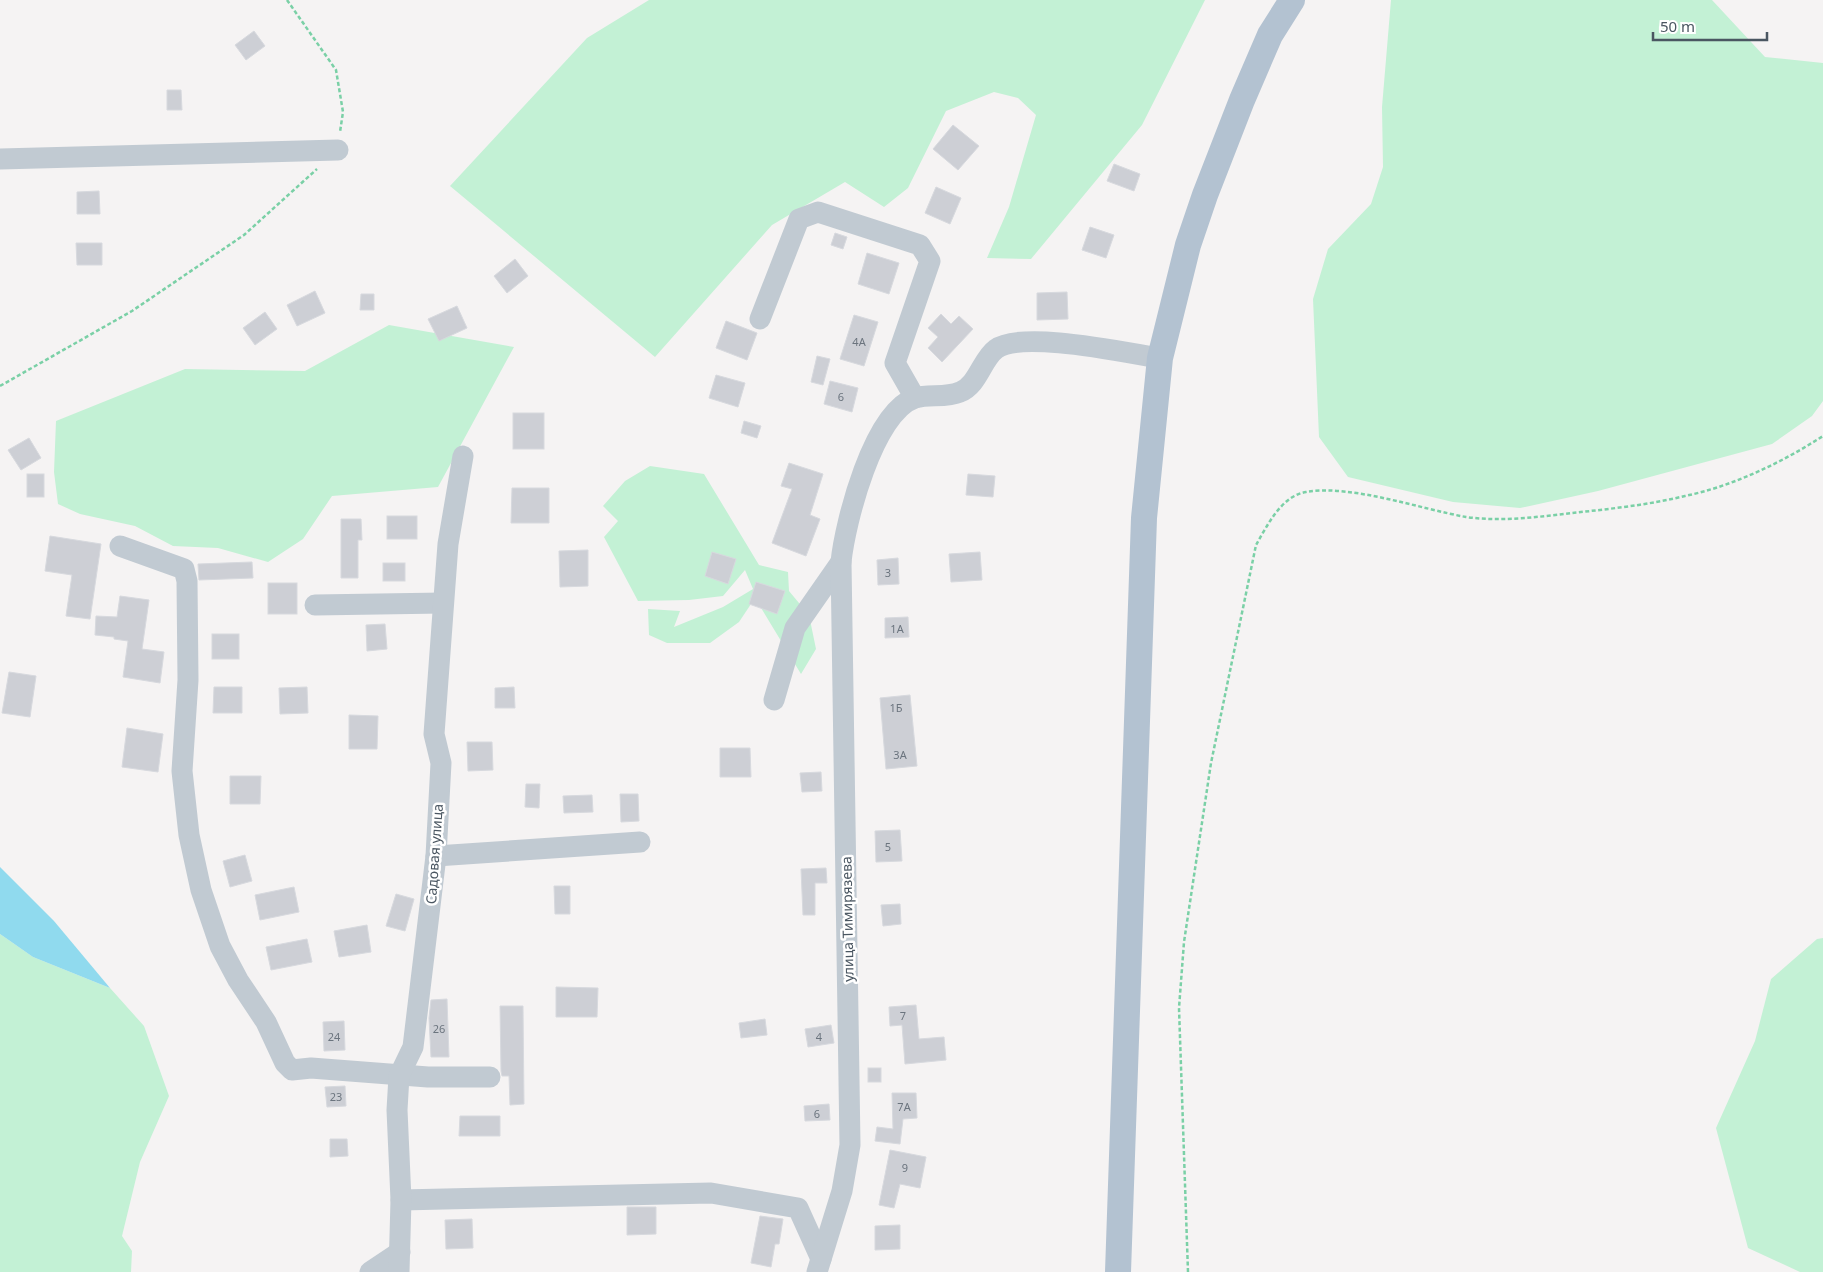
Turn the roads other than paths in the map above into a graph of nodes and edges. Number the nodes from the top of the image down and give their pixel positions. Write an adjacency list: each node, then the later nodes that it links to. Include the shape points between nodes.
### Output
1 (1292, 0): 5 (main road, via 1270,35 1205,195 1188,245)
2 (338, 150): 3 (street)
3 (0, 159)
4 (760, 318): 6 (street, via 799,219 818,212 920,245 930,261 895,363)
5 (1160, 358): 6 (street, via 1050,342 1009,343 996,349 962,392); 21 (main road, via 1144,518)
6 (915, 398): 9 (street, улица Тимирязева, via 896,414 871,453 857,490)
7 (463, 456): 10 (street, Садовая улица, via 448,544)
8 (120, 546): 15 (street, via 184,570 187,581 188,680 182,771 188,835 201,890 220,946 266,1022 285,1063 292,1070 311,1068)
9 (841, 562): 12 (street, via 795,628); 19 (street, улица Тимирязева, via 850,1144 842,1191)
10 (443, 603): 11 (street); 14 (street, Садовая улица, via 434,734 442,763)
11 (315, 605)
12 (774, 700)
13 (640, 842): 14 (street)
14 (436, 856): 15 (street, Садовая улица, via 413,1047)
15 (399, 1076): 16 (street); 17 (street, Садовая улица, via 397,1110)
16 (490, 1078)
17 (401, 1200): 18 (street, Садовая улица); 19 (street, via 711,1193 798,1208)
18 (399, 1262): 20 (street, Садовая улица)
19 (819, 1266)
20 (370, 1272)
21 (1118, 1272)

